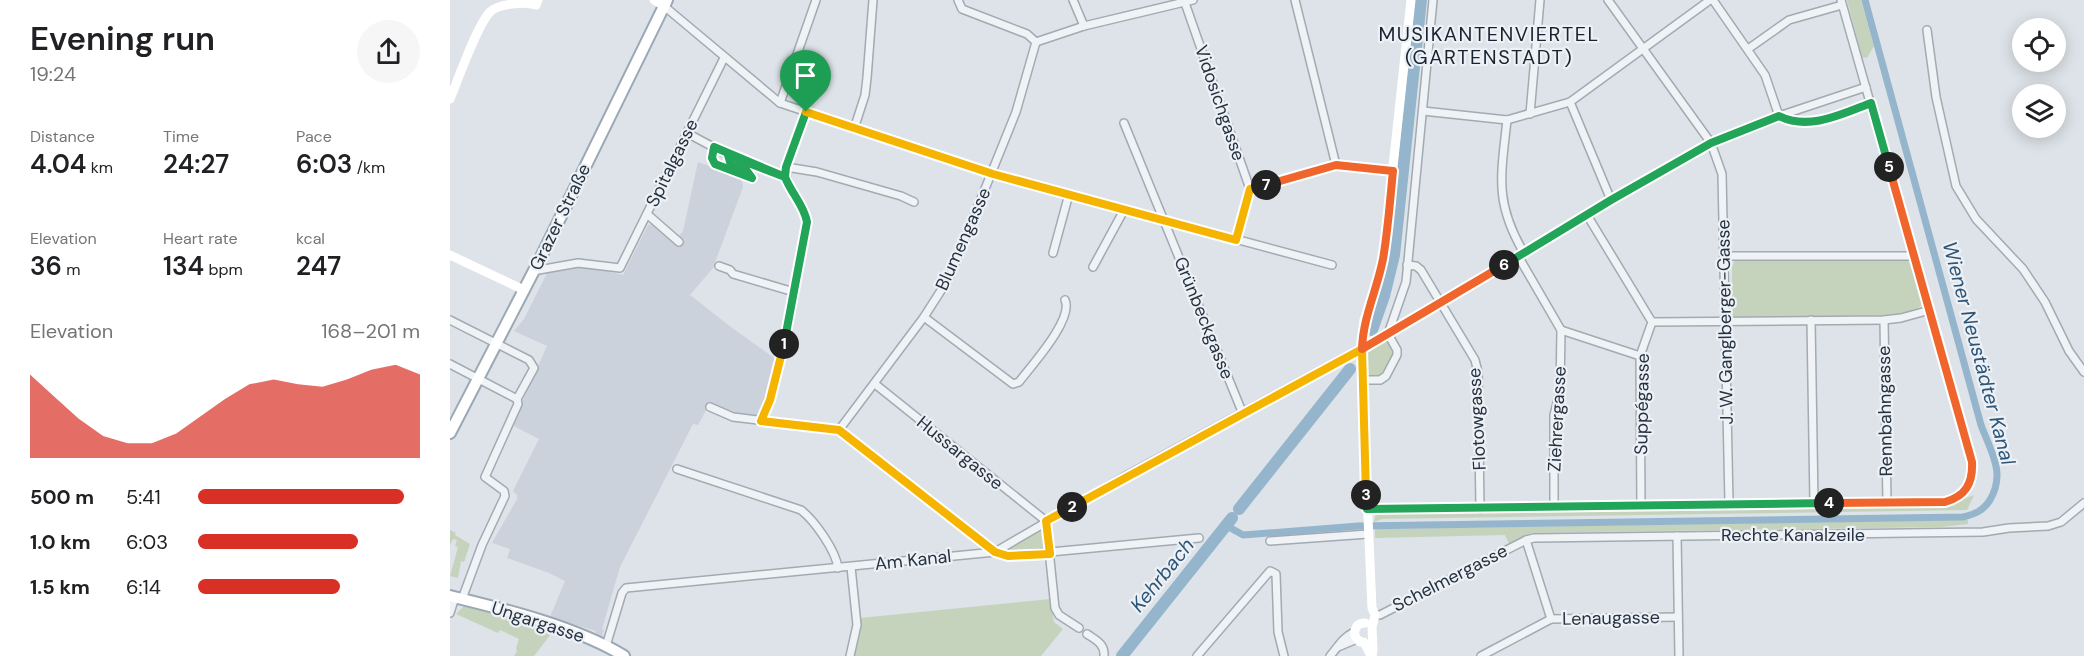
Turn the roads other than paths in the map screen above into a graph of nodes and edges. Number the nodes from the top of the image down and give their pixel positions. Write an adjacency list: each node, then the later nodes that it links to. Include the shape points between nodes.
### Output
1 (654, 0): 15 (street)
2 (816, 0): 26 (street)
3 (873, 0): 34 (street, via 864,94)
4 (958, 0): 19 (street, via 962,9 1027,34)
5 (1073, 0): 17 (street)
6 (1192, 0): 13 (street)
7 (1295, 0): 39 (street)
8 (1411, 0): 41 (street)
9 (1433, 0): 28 (street)
10 (1540, 0): 30 (street)
11 (1608, 0): 21 (street, J. W. Ganglberger-Gasse)
12 (1712, 0): 20 (street); 21 (street)
13 (1184, 1): 17 (street); 44 (street, Vidosichgasse)
14 (537, 2): 24 (street, via 522,2 490,12)
15 (665, 3): 22 (street); 63 (main road, Grazer Straße)
16 (1842, 3): 20 (street, via 1789,20); 23 (street)
17 (1084, 26): 19 (street)
18 (1927, 30): 81 (street, via 1936,97 1956,186 1976,219 2023,269)
19 (1036, 42): 42 (street, Blumengasse, via 1017,112)
20 (1748, 49): 31 (street, via 1765,75)
21 (1643, 50): 25 (street); 36 (street, J. W. Ganglberger-Gasse)
22 (724, 57): 26 (street); 35 (street, Spitalgasse)
23 (1866, 87): 27 (street); 31 (street)
24 (450, 99)
25 (1570, 102): 30 (street); 46 (street)
26 (780, 103): 29 (street)
27 (1871, 103): 31 (street, via 1806,124); 58 (street)
28 (1423, 111): 32 (street); 60 (street)
29 (806, 112): 34 (street); 40 (street)
30 (1530, 114): 32 (street)
31 (1779, 116): 36 (street)
32 (1507, 120): 55 (street, via 1501,180 1503,206)
33 (1124, 123): 51 (street, Grünbeckgasse)
34 (854, 129): 42 (street)
35 (687, 133): 37 (street); 49 (street, Spitalgasse)
36 (1711, 143): 46 (street); 57 (street, J. W. Ganglberger-Gasse, via 1722,174)
37 (714, 147): 38 (street); 38 (street, via 715,164 752,178 746,170 731,165)
38 (728, 155): 43 (street)
39 (1336, 165): 41 (street); 44 (street)
40 (786, 167): 43 (street); 47 (street, via 817,172)
41 (1393, 171): 78 (street, via 1383,259 1364,320)
42 (993, 174): 45 (street); 69 (street, Blumengasse, via 950,278)
43 (785, 177): 65 (street, via 807,222)
44 (1250, 189): 52 (street)
45 (1069, 194): 48 (street); 54 (street)
46 (1611, 200): 50 (street)
47 (914, 202)
48 (1124, 210): 51 (street); 62 (street)
49 (647, 214): 53 (street); 63 (street, Spitalgasse, via 620,268 578,263)
50 (1587, 215): 55 (street); 74 (street)
51 (1164, 221): 52 (street); 87 (street, Grünbeckgasse)
52 (1236, 240): 59 (street)
53 (679, 242)
54 (1053, 253)
55 (1521, 254): 67 (street); 75 (street)
56 (450, 255): 64 (street)
57 (1725, 256): 58 (street); 73 (street, J. W. Ganglberger-Gasse)
58 (1915, 256): 68 (street)
59 (1332, 265)
60 (1407, 265): 67 (street, Flotowgasse, via 1421,270); 76 (street)
61 (719, 266): 65 (street)
62 (1093, 267)
63 (533, 271): 64 (main road, Grazer Straße)
64 (524, 291): 77 (main road, Grazer Straße)
65 (794, 292): 88 (street, via 782,355)
66 (1065, 300): 69 (street, via 1065,318 1019,382 1013,384)
67 (1441, 303): 76 (street); 98 (street, Flotowgasse, via 1475,360 1478,372)
68 (1930, 310): 72 (street); 94 (street, via 1973,475 1965,493 1956,499)
69 (924, 317): 84 (street, Blumengasse)
70 (450, 320): 77 (street)
71 (1810, 320): 72 (street); 73 (street); 93 (street)
72 (1884, 320): 94 (street, Rennbahngasse)
73 (1725, 321): 74 (street); 92 (street, J. W. Ganglberger-Gasse)
74 (1652, 322): 79 (street, Suppégasse)
75 (1561, 330): 79 (street); 97 (street, Ziehrergasse, via 1560,391 1554,416)
76 (1388, 334): 78 (street); 83 (street, via 1397,355 1386,376)
77 (497, 342): 82 (main road, Grazer Straße); 85 (street, via 530,360 534,368)
78 (1362, 349): 83 (street); 87 (street)
79 (1640, 356): 96 (street, Suppégasse)
80 (450, 364): 82 (street)
81 (2084, 372)
82 (477, 378): 85 (street); 90 (main road, Grazer Straße)
83 (1362, 380): 99 (street)
84 (875, 384): 89 (street, Blumengasse); 100 (street, Hussargasse)
85 (517, 399): 110 (street, via 485,477 505,496)
86 (710, 407): 88 (street, via 733,417)
87 (1243, 414): 100 (street)
88 (761, 421): 89 (street)
89 (839, 430): 106 (street)
90 (450, 433)
91 (677, 469): 109 (street, via 801,510 837,558)
92 (1729, 503): 93 (street); 96 (street)
93 (1814, 503): 94 (street)
94 (1887, 503)
95 (2084, 503): 102 (street, Rechte Kanalzeile, via 2061,522 2048,526 1983,532)
96 (1641, 506): 97 (street)
97 (1554, 507): 98 (street)
98 (1480, 508): 99 (street)
99 (1367, 512): 101 (street)
100 (1046, 521): 106 (street); 107 (street)
101 (1368, 533): 105 (street); 111 (street)
102 (1677, 536): 104 (street, Rechte Kanalzeile); 113 (street)
103 (1199, 538): 107 (street, Am Kanal)
104 (1526, 540): 111 (street, Schelmergasse, via 1387,609); 114 (street)
105 (1270, 542)
106 (995, 552): 107 (street, Am Kanal, via 1008,556); 108 (street, Am Kanal)
107 (1050, 554): 116 (street, via 1055,608)
108 (851, 567): 109 (street, Am Kanal); 121 (street, via 857,625)
109 (838, 568): 119 (street, Am Kanal, via 626,588)
110 (456, 597): 112 (street); 119 (main road, Ungargasse)
111 (1373, 612): 115 (street)
112 (450, 613)
113 (1678, 617): 114 (street, Lenaugasse); 128 (street)
114 (1551, 620): 127 (street, Lenaugasse)
115 (1369, 625): 118 (street, via 1373,635); 118 (street, via 1358,625)
116 (1076, 626)
117 (1087, 634): 122 (street, via 1102,645)
118 (1362, 638): 125 (street, via 1341,640); 126 (street, via 1373,650)
119 (606, 646): 120 (main road, Ungargasse)
120 (624, 656)
121 (850, 656)
122 (1104, 656)
123 (1197, 656): 124 (street, via 1270,571 1276,574 1278,632)
124 (1284, 656)
125 (1330, 656)
126 (1371, 656)
127 (1481, 656)
128 (1679, 656)

